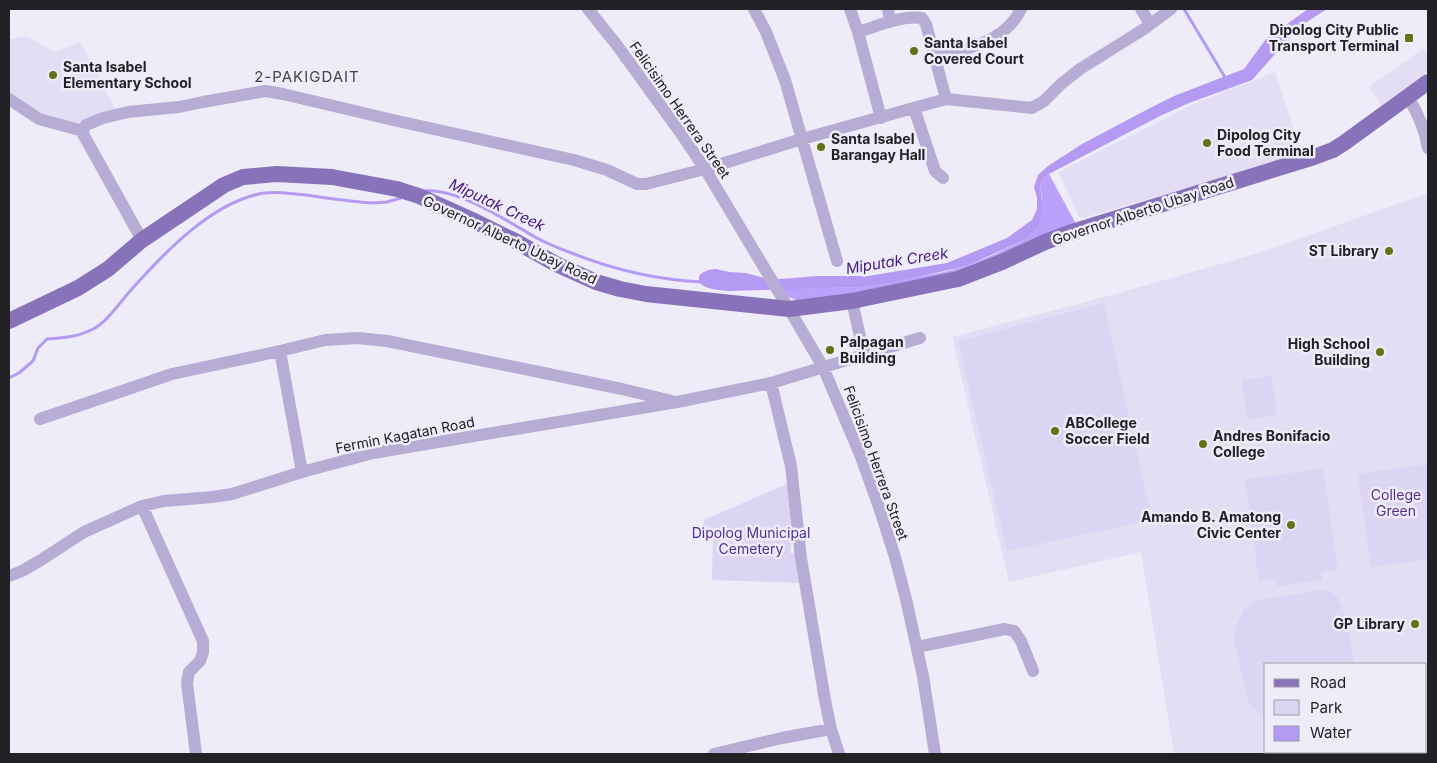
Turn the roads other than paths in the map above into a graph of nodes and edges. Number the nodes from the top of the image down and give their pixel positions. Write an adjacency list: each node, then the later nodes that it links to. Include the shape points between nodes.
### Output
1 (588, 9): 22 (street, Felicisimo Herrera Street)
2 (754, 9): 20 (street, via 785,80)
3 (850, 9): 11 (street)
4 (888, 9): 9 (street)
5 (1022, 9): 12 (street, via 1012,25 998,36)
6 (1141, 9): 10 (street)
7 (1171, 9): 10 (street)
8 (925, 13): 9 (street); 12 (street)
9 (890, 22): 11 (street)
10 (1150, 24): 16 (street, via 1080,69 1032,108)
11 (858, 32): 18 (street)
12 (934, 59): 16 (street)
13 (1428, 82): 14 (main road, Governor Alberto Ubay Road)
14 (1408, 97): 21 (street, via 1422,124); 26 (main road, Governor Alberto Ubay Road, via 1344,144 1314,157 1069,233 965,276)
15 (9, 99): 19 (street, via 39,119)
16 (946, 99): 17 (street)
17 (914, 108): 18 (street); 23 (street, via 936,171)
18 (881, 118): 20 (street)
19 (83, 131): 22 (street, via 86,125 116,114 265,92 574,160 637,184 657,183); 24 (street)
20 (802, 140): 22 (street); 25 (street)
21 (1428, 148)
22 (705, 169): 27 (street, Felicisimo Herrera Street)
23 (942, 178)
24 (142, 240): 27 (main road, Governor Alberto Ubay Road, via 208,194 243,178 277,174 332,177 419,196 556,264 620,289); 28 (main road, Governor Alberto Ubay Road, via 108,269 78,288)
25 (837, 261)
26 (852, 301): 27 (main road, Governor Alberto Ubay Road); 31 (street)
27 (789, 308): 32 (street, Felicisimo Herrera Street)
28 (9, 321)
29 (920, 338): 31 (street, Fermin Kagatan Road)
30 (280, 351): 34 (street, via 325,340 358,338 387,341); 35 (street, via 172,374); 36 (street)
31 (864, 354): 32 (street, Fermin Kagatan Road)
32 (823, 367): 33 (street, Fermin Kagatan Road); 39 (street, Felicisimo Herrera Street, via 879,506)
33 (771, 383): 34 (street, Fermin Kagatan Road); 41 (street, via 791,466 801,558)
34 (677, 402): 36 (street, Fermin Kagatan Road, via 373,454)
35 (40, 419)
36 (302, 472): 37 (street, Fermin Kagatan Road, via 222,496)
37 (142, 506): 38 (street, Fermin Kagatan Road, via 84,532 42,560); 42 (street, via 203,641 200,661 189,672 187,684)
38 (9, 576)
39 (917, 647): 40 (street, via 1005,629 1014,631 1021,641); 45 (street, Felicisimo Herrera Street)
40 (1033, 671)
41 (831, 729): 43 (street); 44 (street)
42 (196, 754)
43 (714, 754)
44 (839, 754)
45 (935, 754)

